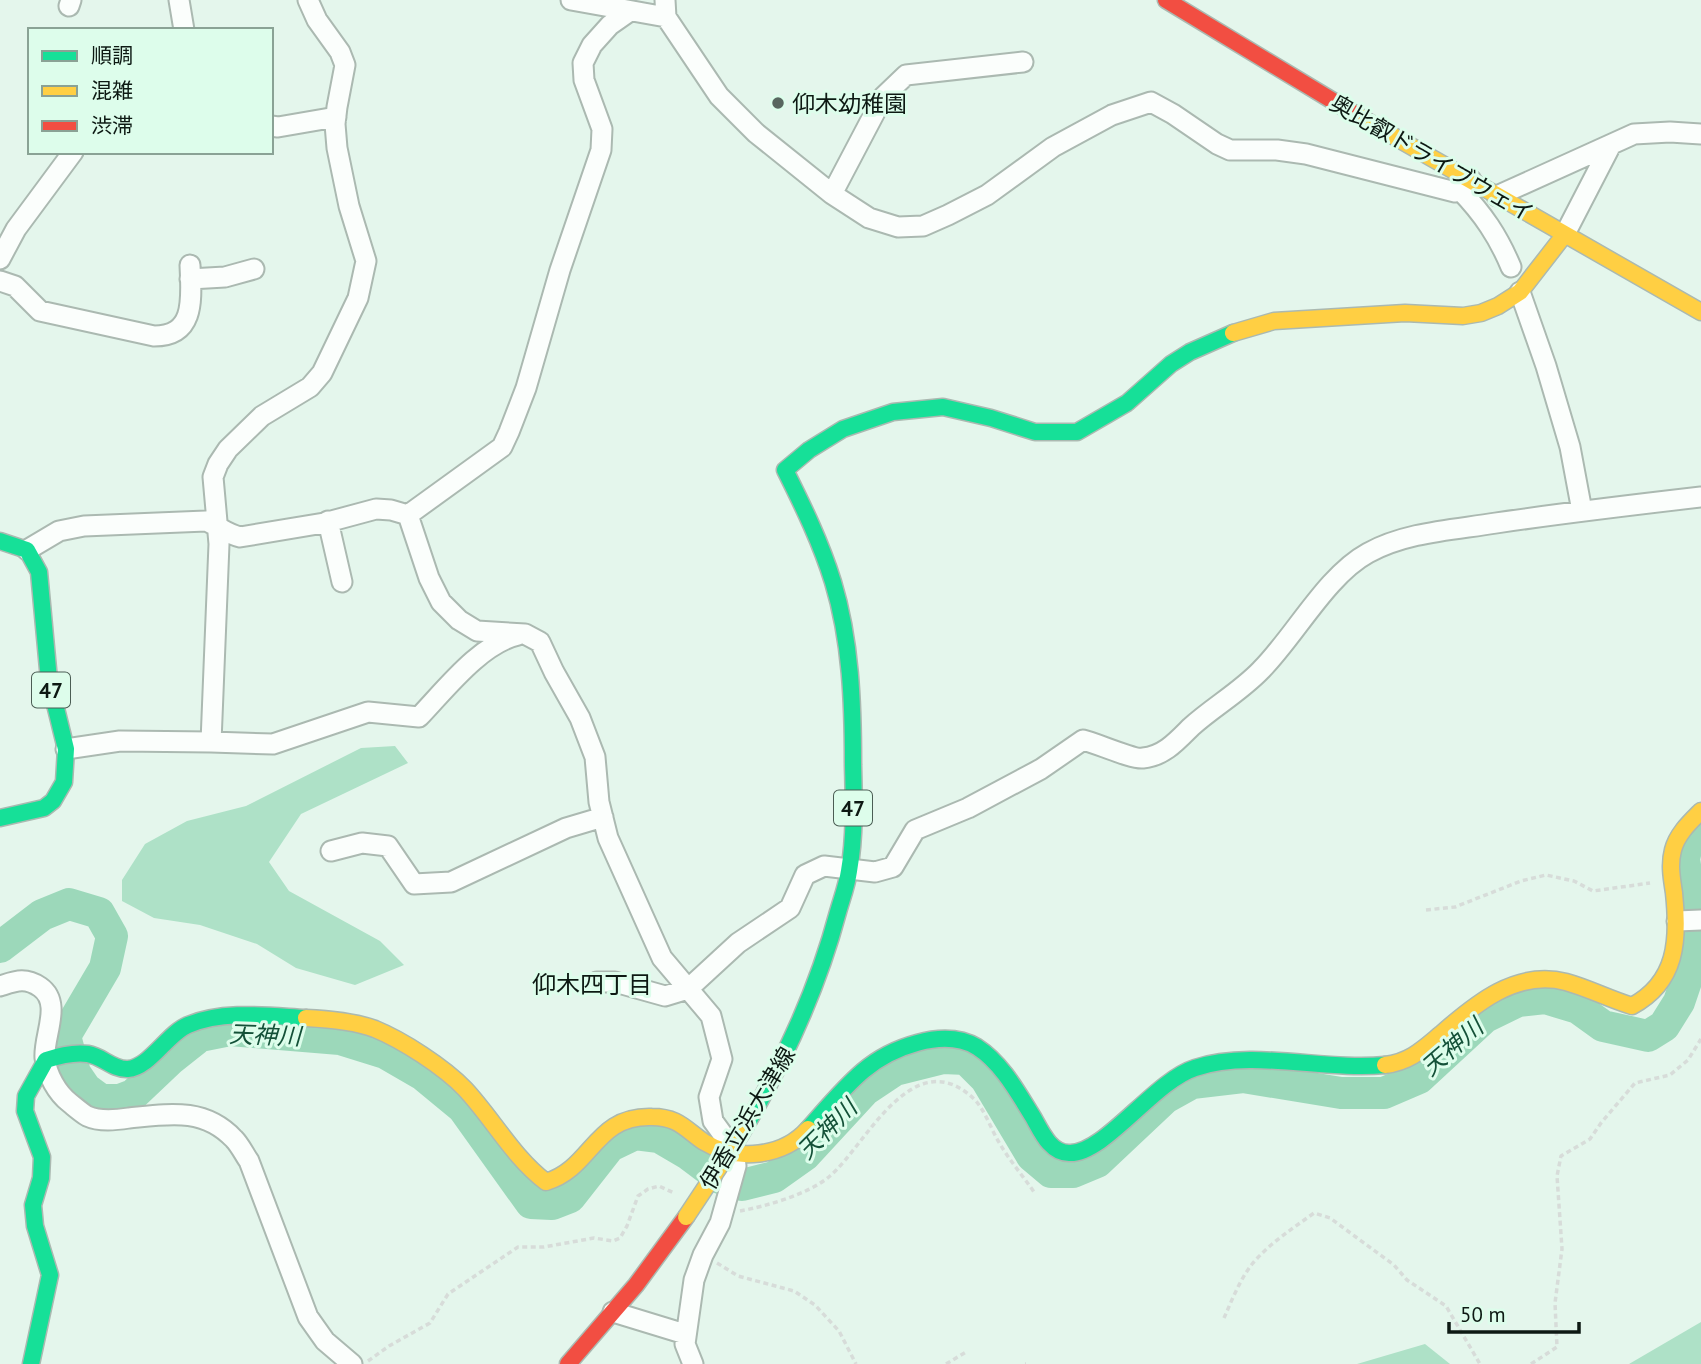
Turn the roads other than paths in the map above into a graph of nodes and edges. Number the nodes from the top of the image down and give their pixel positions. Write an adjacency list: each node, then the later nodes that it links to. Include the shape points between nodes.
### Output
1 (179, 0): 7 (street)
2 (308, 0): 9 (street, via 345,65)
3 (572, 0): 6 (street)
4 (1166, 0): 14 (street, 奥比叡ドライブウェイ)
5 (665, 9): 6 (street); 15 (street, via 719,96 756,133)
6 (630, 11): 26 (street, via 610,25 583,63 584,80 601,129 601,150 509,432 502,447)
7 (184, 28)
8 (1023, 62): 15 (street, via 906,75 883,97)
9 (336, 117): 10 (street); 28 (street, via 348,206 366,261 358,298 322,373 310,387 262,416 218,464 213,477)
10 (273, 126)
11 (1701, 134): 12 (street, via 1634,134)
12 (1611, 145): 16 (street); 17 (street)
13 (72, 154): 18 (street, via 16,229)
14 (1466, 185): 15 (street, via 1443,189 1306,154 1230,150 1151,102 1112,115 1053,147 987,195 923,226 898,227 869,218); 16 (street, 奥比叡ドライブウェイ); 19 (street, via 1499,237)
15 (832, 194)
16 (1497, 195): 17 (street, 奥比叡ドライブウェイ)
17 (1565, 234): 22 (street); 23 (street, 奥比叡ドライブウェイ)
18 (0, 259)
19 (1511, 267)
20 (254, 269): 21 (street, via 225,278 190,272 190,314 168,336 40,311 15,286)
21 (0, 281)
22 (1520, 292): 25 (street, via 1570,447); 39 (street, 伊香立浜大津線 / 47, via 1498,306 1463,316 1405,313 1274,321 1226,335 1171,364 1127,403 1077,432 1035,432 943,407 893,412 843,429 785,470 833,582 847,649 854,783)
23 (1701, 312)
24 (1701, 497): 25 (street)
25 (1583, 511): 39 (street, via 1428,533 1368,553 1329,587 1260,671 1175,744 1141,759 1083,740 1041,769 915,831 893,867 875,872)
26 (408, 515): 27 (street, via 376,509); 32 (street, via 429,578 441,602 458,620 477,631)
27 (328, 521): 28 (street, via 240,537); 31 (street)
28 (218, 526): 30 (street, via 206,521 84,526 59,531); 33 (street)
29 (0, 541): 30 (street)
30 (27, 550): 34 (street, 47, via 39,572 49,680)
31 (342, 582)
32 (526, 634): 33 (street, via 505,638 484,651 419,717 368,712 273,744); 36 (street, via 540,642 580,718 595,757)
33 (211, 742): 34 (street, via 120,741)
34 (66, 748): 37 (street, 47, via 64,782 53,801 44,808)
35 (1701, 811): 40 (street, via 1683,829 1672,850 1671,869)
36 (603, 817): 38 (street, via 566,828 451,882 414,884 388,846 362,843); 43 (street, via 662,958)
37 (0, 818)
38 (331, 851)
39 (849, 868): 43 (street, via 824,866 805,876 790,908 738,943); 45 (street, 伊香立浜大津線 / 47, via 825,961 796,1036)
40 (1688, 921): 45 (street, via 1664,977 1650,996 1632,1006 1545,978 1497,992 1466,1011 1407,1061 1343,1068 1256,1062 1195,1068 1175,1076 1111,1130 1073,1153 1061,1152 1049,1143 998,1068 975,1046 954,1040 904,1048 872,1064 784,1149 758,1155)
41 (597, 982): 43 (street, via 615,982 665,996)
42 (0, 986): 44 (street, via 20,979 44,990 51,1012)
43 (688, 989): 45 (street, via 711,1016 722,1059 709,1097 713,1121)
44 (52, 1058): 45 (street, via 89,1054 130,1069 187,1025 250,1015 326,1018 374,1029 433,1062 479,1103 531,1171 546,1182 563,1179 606,1129 634,1117 660,1116 709,1144); 48 (street, via 26,1096 25,1111 42,1157 33,1205 35,1226 50,1275); 49 (street, via 54,1084 87,1116 110,1121 179,1113 218,1126 234,1139 249,1161 309,1317 325,1341)
45 (737, 1150): 46 (street, 伊香立浜大津線 / 47, bridge); 47 (street, via 723,1213 694,1280)
46 (613, 1312): 47 (street); 50 (street, 伊香立浜大津線 / 47)
47 (685, 1334): 51 (street)
48 (30, 1364)
49 (352, 1364)
50 (568, 1364)
51 (693, 1364)

